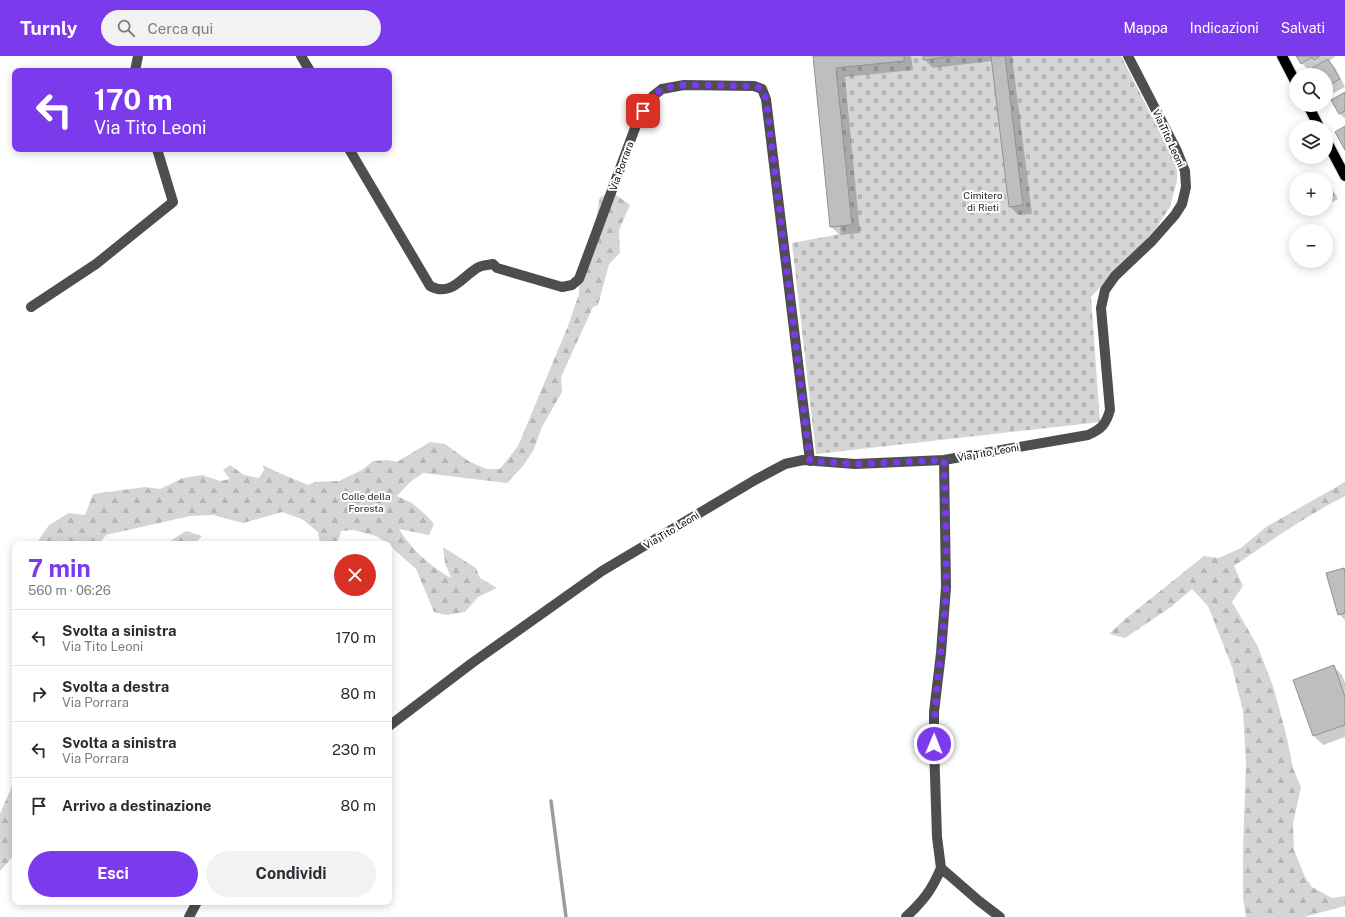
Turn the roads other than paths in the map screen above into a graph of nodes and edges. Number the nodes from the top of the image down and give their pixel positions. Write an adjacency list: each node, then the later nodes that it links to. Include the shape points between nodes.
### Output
1 (138, 56): 5 (street)
2 (301, 56): 6 (street)
3 (1128, 56): 13 (street, Via Tito Leoni, via 1178,151 1185,171 1186,187 1182,204 1175,215 1115,276 1105,290 1101,308 1110,410 1107,420 1099,430 1088,435)
4 (1282, 56): 7 (main road)
5 (136, 68)
6 (308, 68)
7 (1289, 70)
8 (158, 152): 12 (street, via 173,202 96,264)
9 (351, 152): 14 (street, Via Porrara, via 430,286 445,290 479,266 493,264 497,268 562,287 572,285 579,279 638,120 653,96 662,89 684,85 754,86 762,89 766,99)
10 (1333, 153): 11 (main road)
11 (1345, 176)
12 (31, 307)
13 (944, 460): 14 (street, Via Tito Leoni, via 855,464); 16 (street, via 946,586 942,653 934,712 937,837)
14 (810, 461): 15 (street, Via Tito Leoni, via 791,462 773,470 602,571 472,663)
15 (392, 724)
16 (941, 868): 19 (street, via 928,894); 20 (street)
17 (195, 905): 18 (street)
18 (189, 917)
19 (906, 917)
20 (1000, 917)

